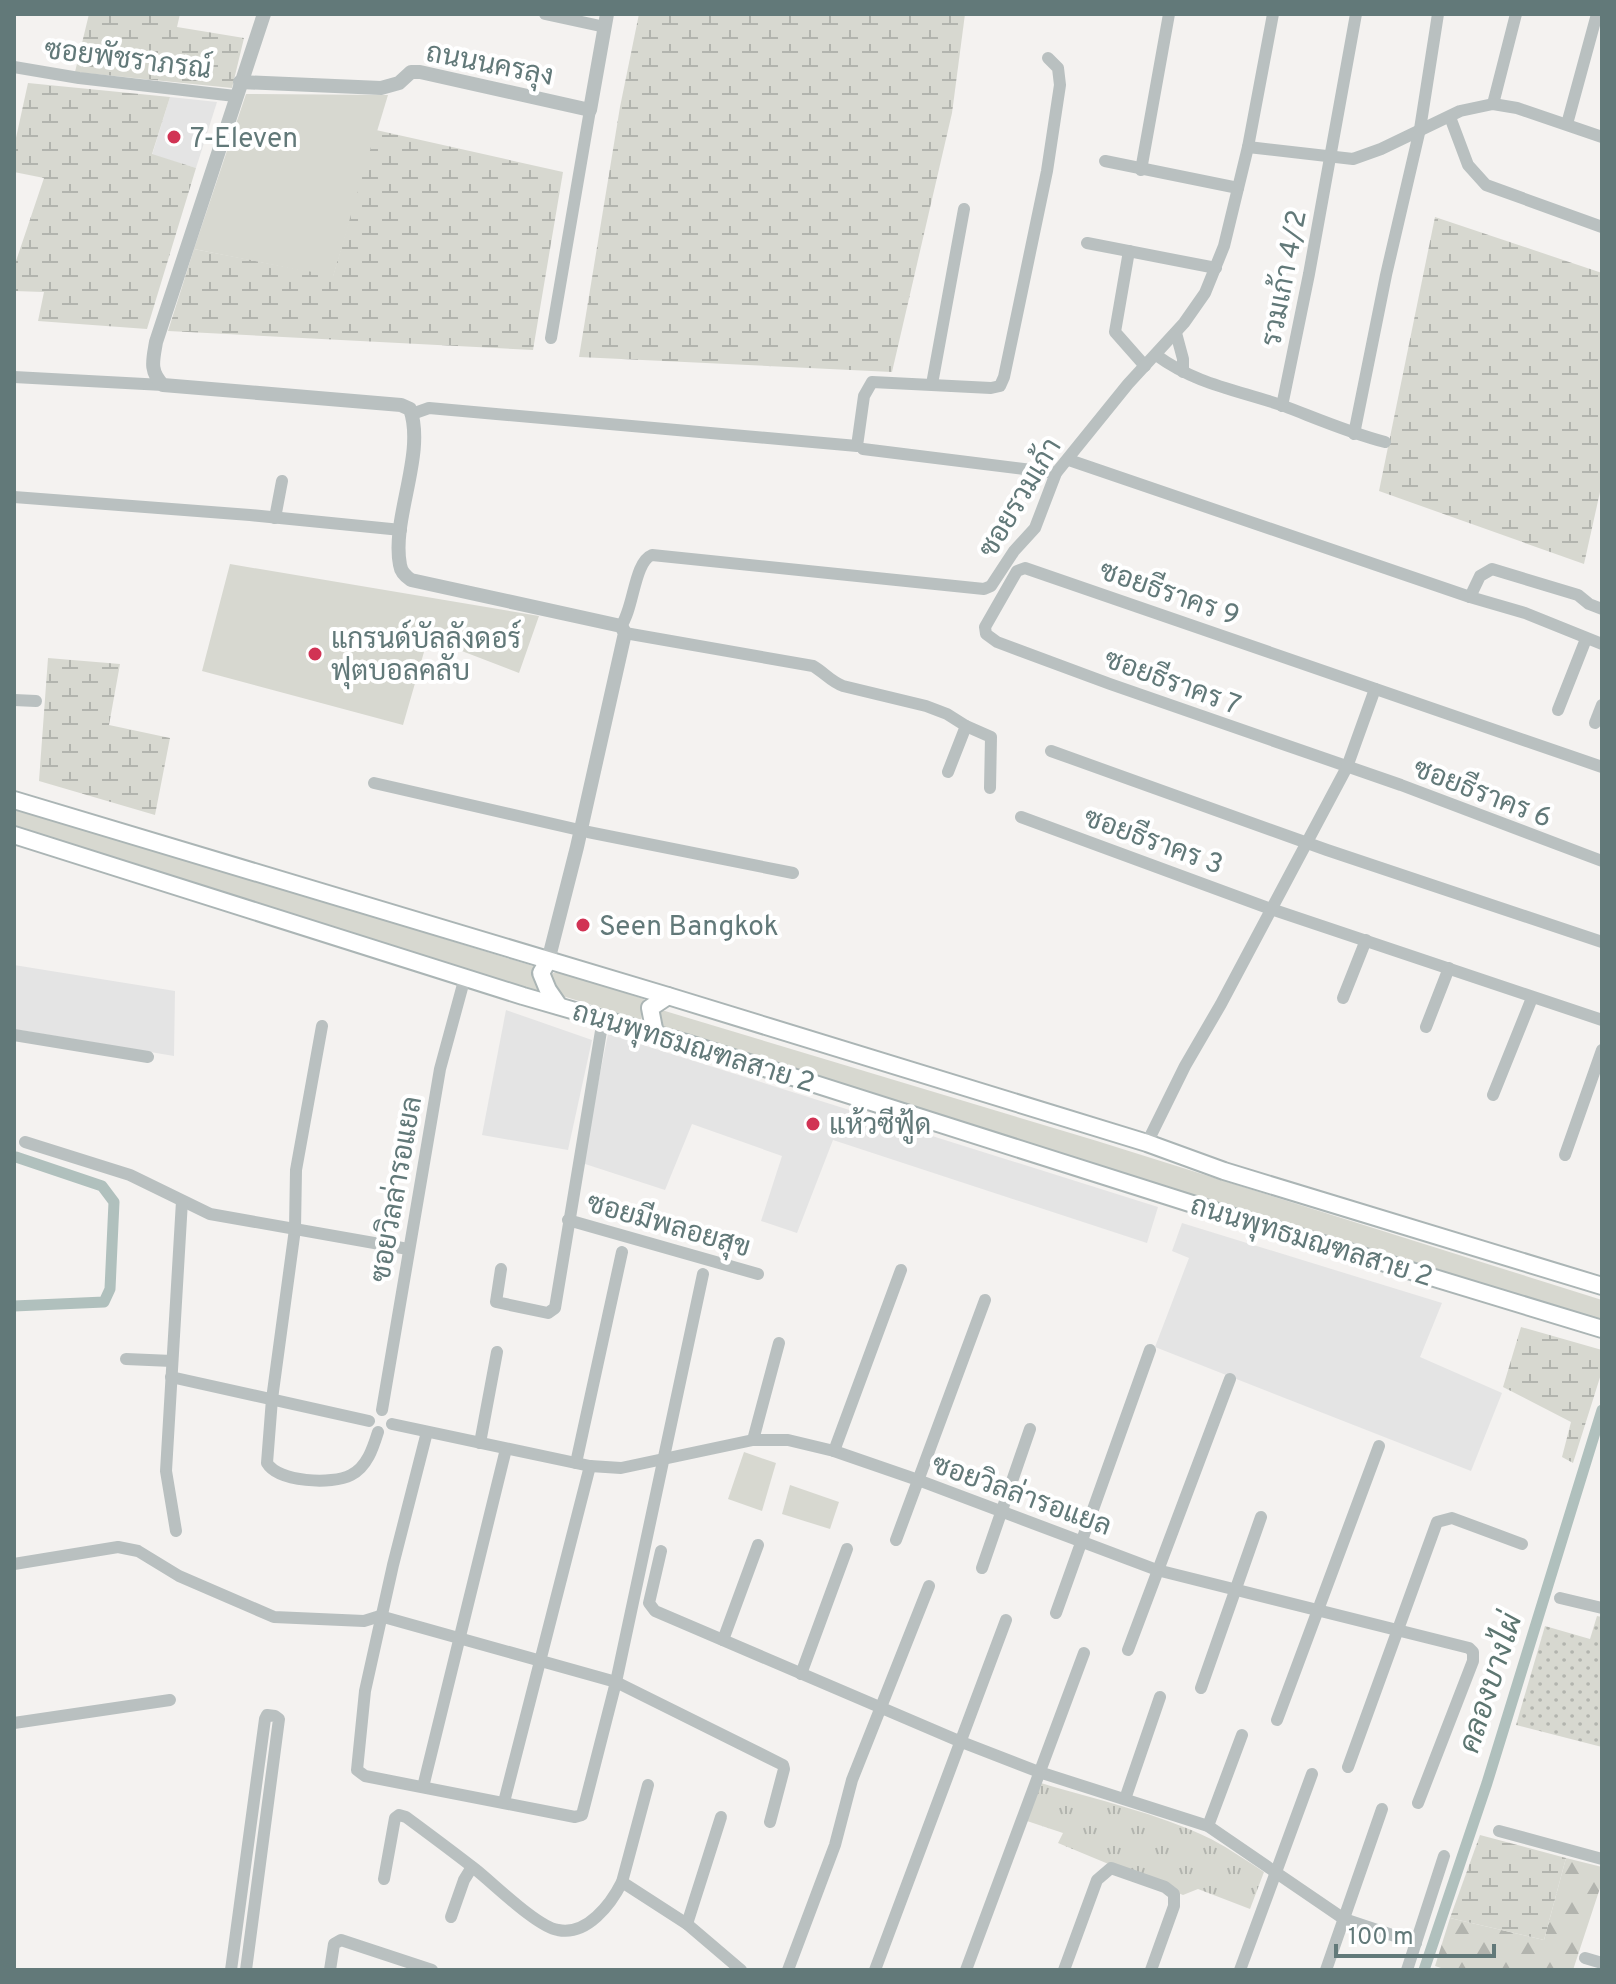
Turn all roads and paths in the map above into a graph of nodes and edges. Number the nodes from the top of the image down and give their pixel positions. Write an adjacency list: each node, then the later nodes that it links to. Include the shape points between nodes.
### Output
1 (264, 14): 12 (street)
2 (545, 14): 9 (street)
3 (1169, 14): 22 (street)
4 (1273, 14): 19 (street, ซอยรวมเก้า)
5 (1356, 14): 20 (street, รวมเก้า 4/2)
6 (1438, 14): 17 (street)
7 (1516, 14): 13 (street)
8 (1597, 14): 16 (street)
9 (606, 21): 14 (street, ถนนนครลุง)
10 (1048, 58): 35 (street, via 1058,68 1060,85 1004,377 1000,386 991,388)
11 (14, 67): 12 (street, ซอยพัชราภรณ์, via 79,78)
12 (238, 89): 14 (street, ถนนนครลุง, via 381,88 420,72); 36 (street, via 156,342 151,366)
13 (1493, 104): 15 (street); 16 (street)
14 (590, 110): 30 (street)
15 (1450, 117): 17 (street); 25 (street, via 1468,165 1486,185)
16 (1567, 124): 18 (street)
17 (1420, 129): 20 (street, via 1360,158); 39 (street)
18 (1602, 137)
19 (1248, 147): 20 (street); 23 (street, ซอยรวมเก้า)
20 (1330, 158): 37 (street, รวมเก้า 4/2)
21 (1105, 161): 22 (street)
22 (1141, 170): 23 (street)
23 (1238, 188): 28 (street, ซอยรวมเก้า)
24 (964, 209): 35 (street)
25 (1602, 227)
26 (1087, 243): 27 (street)
27 (1129, 251): 28 (street); 32 (street, via 1115,332)
28 (1216, 268): 29 (street, ซอยรวมเก้า)
29 (1176, 333): 31 (street, ซอยรวมเก้า); 33 (street)
30 (551, 338)
31 (1156, 355): 32 (street, ซอยรวมเก้า); 33 (street)
32 (1145, 366): 42 (street, ซอยรวมเก้า)
33 (1183, 372): 37 (street)
34 (14, 377): 36 (street)
35 (932, 384): 38 (street, via 872,382 864,396 857,446 429,408)
36 (163, 385): 38 (street, via 401,405)
37 (1282, 406): 39 (street)
38 (412, 414): 47 (street, via 414,444)
39 (1354, 434): 40 (street)
40 (1385, 442)
41 (863, 449): 43 (street)
42 (1069, 460): 43 (street, ซอยรวมเก้า); 48 (street)
43 (1056, 473): 50 (street, ซอยรวมเก้า, via 1035,528 984,589 652,555 642,563)
44 (282, 481): 46 (street)
45 (14, 497): 46 (street)
46 (275, 518): 47 (street)
47 (401, 530): 50 (street, via 400,567 411,580)
48 (1470, 597): 49 (street, via 1483,573 1495,569 1578,595); 52 (street)
49 (1602, 609)
50 (623, 630): 60 (street, via 813,666 843,686 926,706); 69 (street)
51 (986, 634): 54 (street, ซอยธีราคร 9, via 1011,581 1025,568); 62 (street, ซอยธีราคร 7, via 1110,684)
52 (1586, 639): 53 (street); 58 (street)
53 (1602, 644)
54 (1375, 689): 62 (street); 63 (street)
55 (14, 700): 56 (street)
56 (36, 701)
57 (1602, 705): 59 (street)
58 (1558, 710)
59 (1595, 723)
60 (966, 726): 64 (street); 66 (street, via 991,737)
61 (1051, 751): 71 (street)
62 (1347, 767): 71 (street); 72 (street, ซอยธีราคร 6)
63 (1602, 767)
64 (948, 772)
65 (374, 783): 69 (street)
66 (990, 788)
67 (14, 800): 77 (main road, ถนนพุทธมณฑลสาย 2)
68 (1021, 817): 74 (street, ซอยธีราคร 3)
69 (581, 831): 73 (street); 77 (street)
70 (14, 835): 79 (main road, ถนนพุทธมณฑลสาย 2)
71 (1307, 841): 74 (street); 76 (street)
72 (1602, 861)
73 (793, 873)
74 (1271, 909): 75 (street, ซอยธีราคร 3); 94 (street)
75 (1366, 940): 78 (street, ซอยธีราคร 3); 81 (street)
76 (1602, 942)
77 (548, 961): 80 (main road, ถนนพุทธมณฑลสาย 2); 83 (main road, via 541,973)
78 (1449, 968): 82 (street, ซอยธีราคร 3); 87 (street)
79 (465, 977): 83 (main road, ถนนพุทธมณฑลสาย 2); 99 (street, ซอยวิลล่ารอแยล, via 440,1069)
80 (668, 996): 88 (main road, via 650,1008); 94 (main road, ถนนพุทธมณฑลสาย 2)
81 (1343, 998)
82 (1532, 998): 85 (street, ซอยธีราคร 3); 92 (street)
83 (559, 1006): 84 (main road, ถนนพุทธมณฑลสาย 2)
84 (603, 1019): 88 (main road, ถนนพุทธมณฑลสาย 2); 97 (street, ซอยมีพลอยสุข)
85 (1602, 1020)
86 (322, 1026): 98 (street, via 296,1170)
87 (1426, 1027)
88 (655, 1034): 107 (main road, ถนนพุทธมณฑลสาย 2)
89 (14, 1035): 91 (street)
90 (1602, 1050): 95 (street)
91 (148, 1057)
92 (1493, 1095)
93 (25, 1142): 96 (street, via 130,1175)
94 (1147, 1143): 105 (main road, ถนนพุทธมณฑลสาย 2)
95 (1565, 1155)
96 (182, 1201): 98 (street, via 210,1214); 112 (street)
97 (568, 1220): 101 (street, ซอยมีพลอยสุข, via 552,1312 496,1302); 104 (street, ซอยมีพลอยสุข)
98 (295, 1229): 99 (street); 115 (street)
99 (408, 1249): 116 (street, ซอยวิลล่ารอแยล)
100 (622, 1252): 128 (street)
101 (501, 1269)
102 (901, 1270): 126 (street)
103 (703, 1274): 127 (street)
104 (758, 1274)
105 (1600, 1285)
106 (985, 1300): 130 (street)
107 (1602, 1329)
108 (779, 1343): 122 (street)
109 (1150, 1350): 135 (street)
110 (497, 1352): 123 (street)
111 (126, 1359): 112 (street)
112 (172, 1361): 113 (street)
113 (171, 1377): 115 (street); 133 (street, via 166,1471)
114 (1230, 1379): 142 (street)
115 (272, 1399): 117 (street); 120 (street, via 267,1463 280,1476 352,1475 371,1453)
116 (382, 1410): 117 (street); 118 (street)
117 (369, 1421): 120 (street)
118 (392, 1424): 120 (street); 121 (street, ซอยวิลล่ารอแยล)
119 (1030, 1429): 131 (street)
120 (378, 1432)
121 (427, 1432): 123 (street, ซอยวิลล่ารอแยล); 149 (street)
122 (753, 1440): 126 (street, ซอยวิลล่ารอแยล, via 788,1440); 127 (street, ซอยวิลล่ารอแยล)
123 (480, 1443): 125 (street, ซอยวิลล่ารอแยล)
124 (1379, 1446): 147 (street)
125 (506, 1449): 128 (street, ซอยวิลล่ารอแยล); 152 (street)
126 (834, 1451): 130 (street, ซอยวิลล่ารอแยล)
127 (662, 1461): 129 (street, ซอยวิลล่ารอแยล, via 621,1468); 158 (street)
128 (576, 1463): 129 (street, ซอยวิลล่ารอแยล)
129 (590, 1466): 156 (street)
130 (918, 1480): 131 (street, ซอยวิลล่ารอแยล); 134 (street)
131 (1003, 1511): 135 (street, ซอยวิลล่ารอแยล); 141 (street)
132 (1261, 1517): 144 (street)
133 (176, 1531)
134 (896, 1540)
135 (1081, 1540): 142 (street, ซอยวิลล่ารอแยล); 148 (street)
136 (1522, 1544): 151 (street, via 1452,1518 1437,1522)
137 (758, 1545): 153 (street)
138 (847, 1549): 157 (street)
139 (661, 1551): 153 (street, via 650,1607)
140 (14, 1564): 149 (street, via 128,1548 274,1617 364,1621)
141 (982, 1568)
142 (1157, 1570): 144 (street, ซอยวิลล่ารอแยล); 154 (street)
143 (929, 1586): 162 (street)
144 (1237, 1591): 147 (street, ซอยวิลล่ารอแยล); 159 (street)
145 (1560, 1598): 146 (street)
146 (1602, 1608)
147 (1317, 1611): 151 (street, ซอยวิลล่ารอแยล); 163 (street)
148 (1056, 1613)
149 (380, 1616): 152 (street); 172 (street, via 356,1765 365,1776)
150 (1006, 1620): 166 (street)
151 (1398, 1629): 168 (street); 175 (street, ซอยวิลล่ารอแยล, via 1473,1652)
152 (459, 1638): 156 (street); 172 (street)
153 (723, 1640): 157 (street)
154 (1128, 1650)
155 (1084, 1653): 169 (street)
156 (541, 1661): 158 (street); 174 (street)
157 (801, 1674): 162 (street)
158 (616, 1682): 174 (street, via 582,1815); 178 (street, via 783,1765)
159 (1201, 1688)
160 (1160, 1697): 173 (street)
161 (170, 1700): 164 (street)
162 (881, 1709): 166 (street); 200 (street)
163 (1277, 1720)
164 (14, 1723)
165 (1242, 1735): 179 (street)
166 (959, 1741): 169 (street); 201 (street)
167 (266, 1761): 183 (street)
168 (1348, 1767)
169 (1039, 1772): 173 (street); 202 (street)
170 (1312, 1774): 185 (street)
171 (648, 1785): 187 (street)
172 (423, 1787): 174 (street)
173 (1125, 1799): 179 (street)
174 (504, 1802)
175 (1418, 1803)
176 (1382, 1809): 189 (street)
177 (721, 1817): 190 (street)
178 (770, 1822)
179 (1208, 1826): 185 (street)
180 (1499, 1831): 182 (street)
181 (1444, 1856): 191 (street)
182 (1602, 1859)
183 (251, 1867): 195 (street); 196 (street)
184 (472, 1867): 186 (street, via 399,1815); 187 (street, via 556,1930 585,1925); 188 (street)
185 (1276, 1872): 189 (street); 205 (street)
186 (384, 1879)
187 (622, 1882): 190 (street)
188 (451, 1917)
189 (1344, 1919): 191 (street); 206 (street)
190 (687, 1924): 194 (street)
191 (1416, 1943): 207 (street)
192 (1585, 1958): 193 (street)
193 (1602, 1963)
194 (726, 1965): 199 (street)
195 (231, 1970)
196 (246, 1970)
197 (330, 1970): 198 (street, via 334,1944 341,1940)
198 (432, 1970)
199 (741, 1970)
200 (788, 1970)
201 (875, 1970)
202 (966, 1970)
203 (1064, 1970): 204 (street, via 1097,1880 1111,1868 1174,1894)
204 (1151, 1970)
205 (1240, 1970)
206 (1326, 1970)
207 (1407, 1970)

